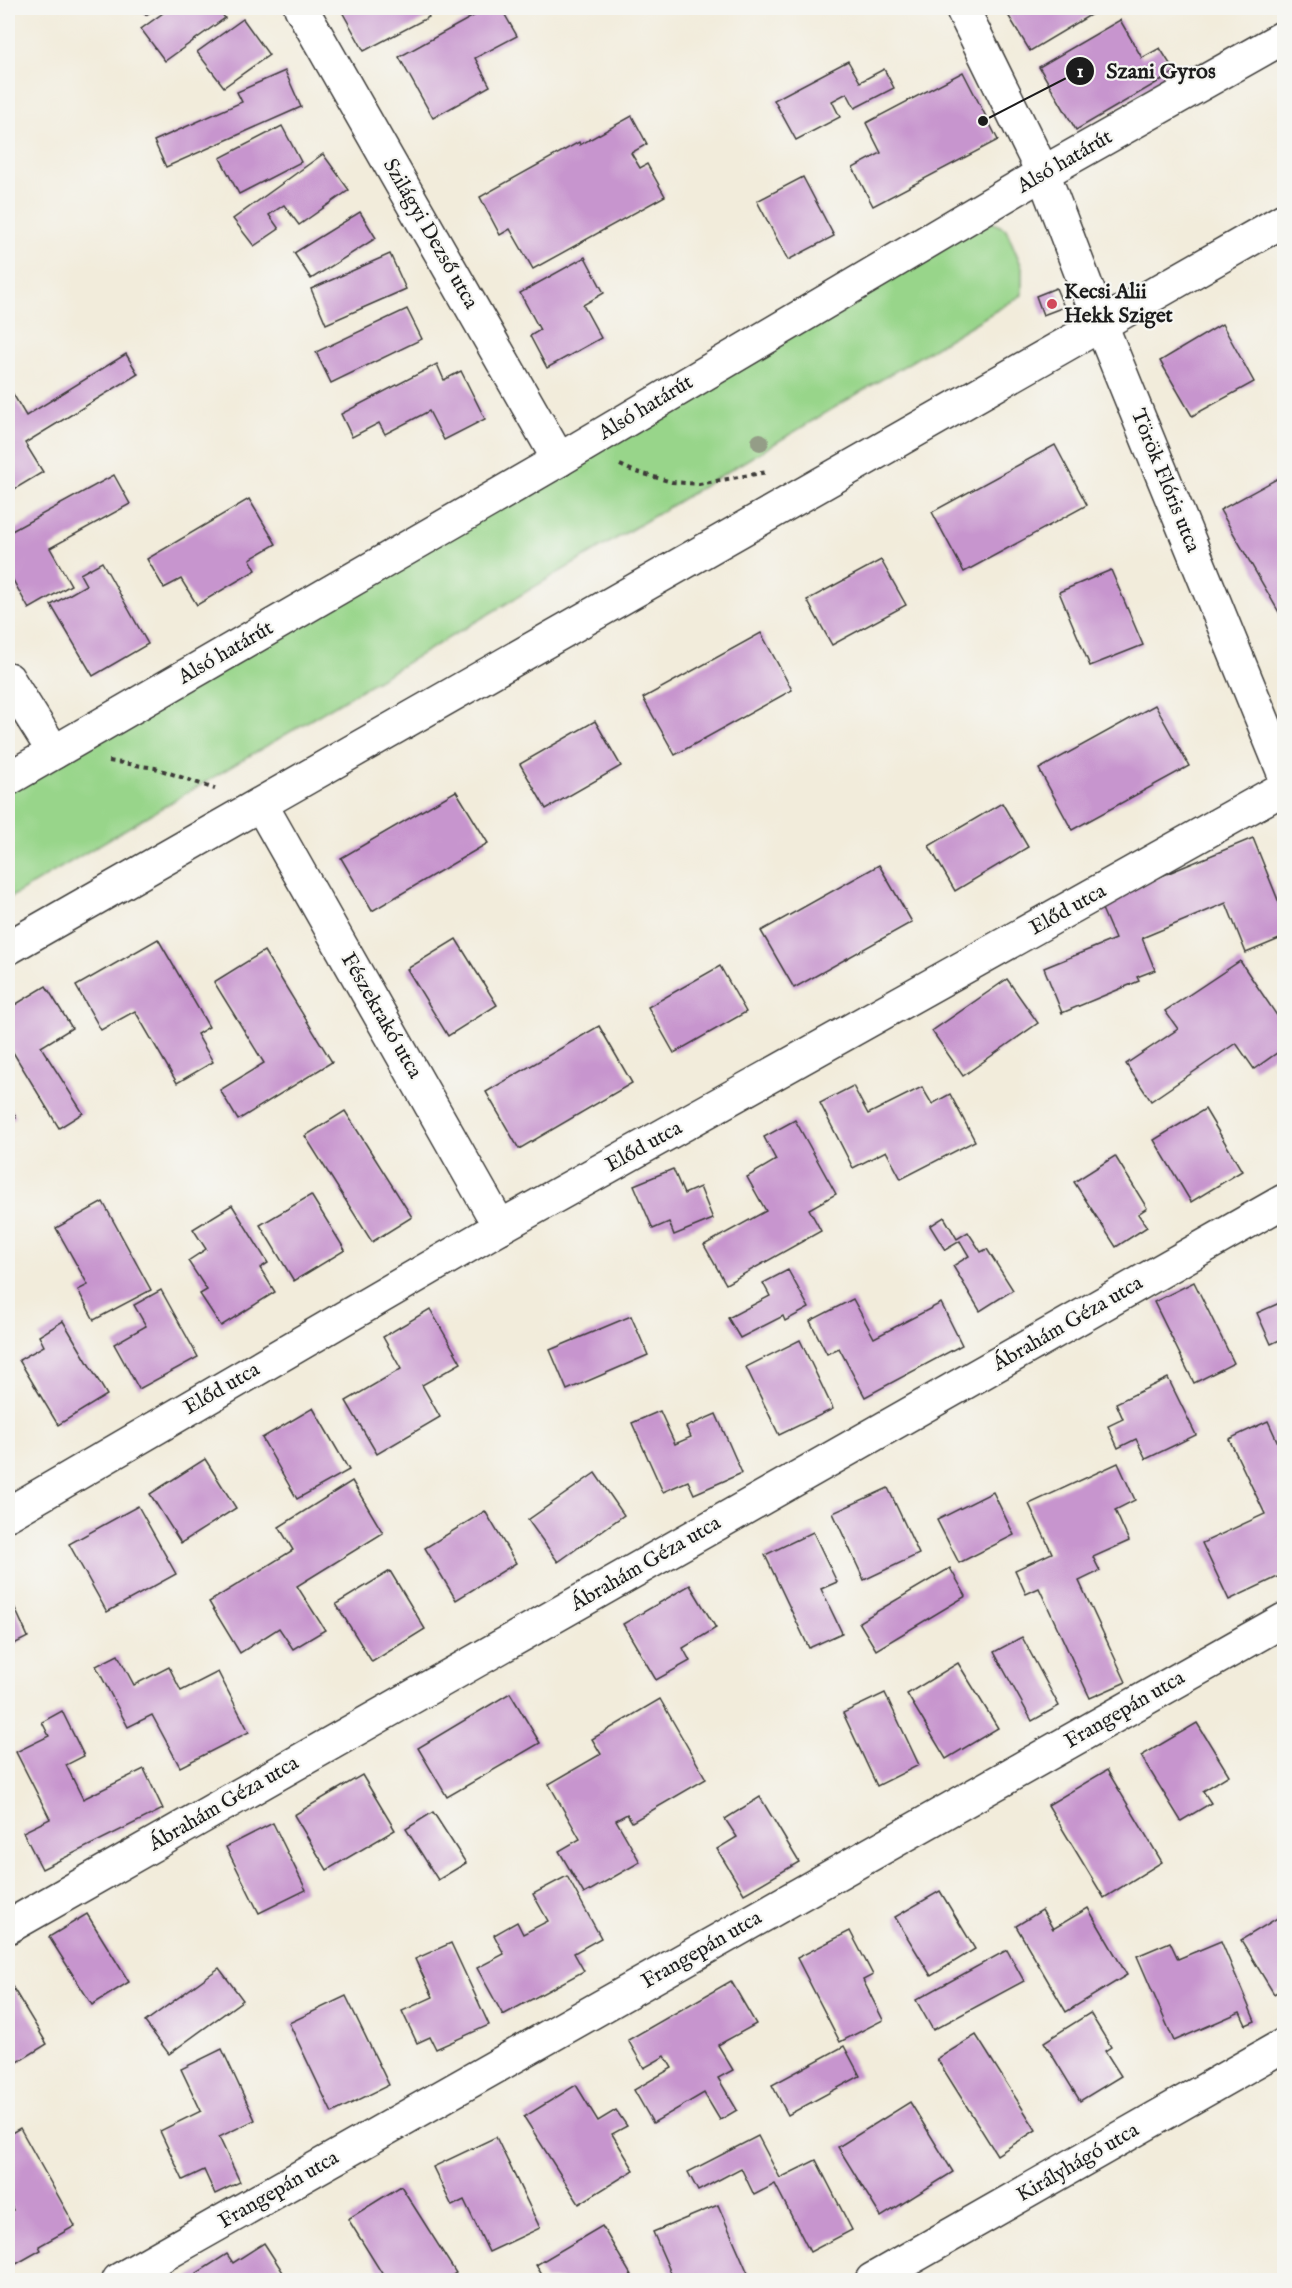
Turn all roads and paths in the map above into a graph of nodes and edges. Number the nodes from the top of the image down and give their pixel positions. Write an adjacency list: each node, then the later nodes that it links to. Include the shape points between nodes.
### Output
1 (301, 8): 8 (street, Szilágyi Dezső utca)
2 (962, 8): 4 (street, Török Flóris utca)
3 (1284, 37): 4 (street, Alsó határút)
4 (1046, 180): 6 (street, Török Flóris utca); 7 (street, Alsó határút)
5 (1284, 220): 6 (street)
6 (1101, 325): 12 (street, Török Flóris utca); 15 (street)
7 (590, 441): 8 (street, Alsó határút); 9 (path, via 597,454 633,471 672,482 699,484)
8 (559, 460): 11 (street, Alsó határút)
9 (775, 469)
10 (8, 679): 11 (street)
11 (54, 752): 13 (street, Alsó határút); 15 (path, via 155,768)
12 (1284, 773)
13 (8, 779)
14 (1284, 788): 18 (street, Előd utca)
15 (261, 805): 16 (street); 18 (street, Fészekrakó utca)
16 (8, 948)
17 (1284, 1201): 21 (street, Ábrahám Géza utca)
18 (500, 1227): 19 (street, Előd utca)
19 (8, 1514)
20 (1284, 1620): 23 (street, Frangepán utca)
21 (8, 1928)
22 (1284, 2044): 24 (street, Királyhágó utca)
23 (119, 2280)
24 (872, 2280)

